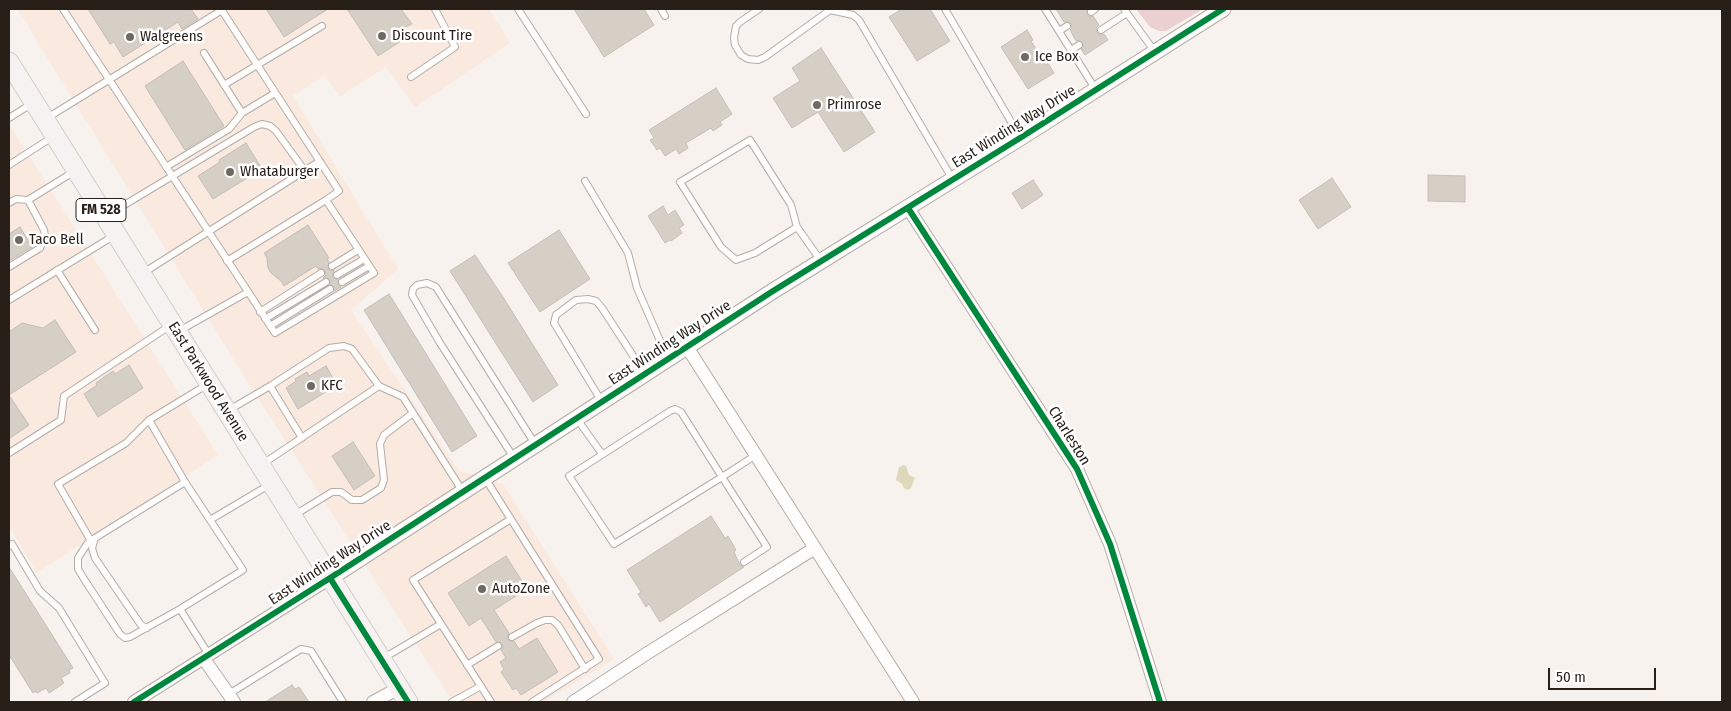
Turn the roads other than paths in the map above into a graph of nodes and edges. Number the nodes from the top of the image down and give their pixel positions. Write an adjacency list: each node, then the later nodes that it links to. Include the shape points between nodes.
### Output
1 (63, 9): 24 (lane)
2 (435, 9): 23 (lane, via 455,47)
3 (518, 9): 30 (lane)
4 (661, 9): 12 (lane)
5 (760, 9): 10 (lane, via 736,26 735,45 741,56 748,59 764,57)
6 (945, 9): 34 (lane)
7 (1045, 9): 16 (lane)
8 (1223, 9): 20 (street, East Winding Way Drive)
9 (222, 10): 22 (lane); 24 (lane)
10 (830, 10): 41 (lane, via 853,15 859,20)
11 (1126, 11): 15 (lane); 20 (lane)
12 (666, 16)
13 (322, 26): 22 (lane)
14 (1067, 26): 16 (lane)
15 (1101, 30)
16 (1059, 31): 18 (lane)
17 (1079, 45): 18 (lane)
18 (1071, 50): 26 (lane)
19 (204, 53): 25 (lane)
20 (1156, 53): 26 (street, East Winding Way Drive)
21 (9, 62): 28 (main road, East Parkwood Avenue / FM 528)
22 (258, 65): 25 (lane); 27 (lane)
23 (411, 77)
24 (109, 80): 32 (lane); 37 (lane)
25 (224, 85): 29 (lane)
26 (1096, 90): 34 (street, East Winding Way Drive)
27 (276, 93): 29 (lane); 35 (lane)
28 (34, 102): 31 (lane); 32 (main road, East Parkwood Avenue / FM 528)
29 (242, 113): 37 (lane, via 229,130)
30 (586, 114)
31 (9, 118)
32 (44, 120): 33 (main road, East Parkwood Avenue / FM 528)
33 (54, 136): 36 (lane); 38 (main road, East Parkwood Avenue / FM 528)
34 (1020, 138): 41 (street, East Winding Way Drive)
35 (320, 162): 39 (lane); 44 (lane, via 339,191)
36 (9, 165)
37 (166, 167): 40 (lane)
38 (76, 170): 43 (lane); 47 (main road, East Parkwood Avenue / FM 528)
39 (305, 171): 40 (lane, via 276,131 262,124); 49 (lane)
40 (172, 177): 47 (lane); 49 (lane)
41 (953, 180): 46 (street, East Winding Way Drive)
42 (585, 181): 73 (lane, via 628,253 637,288)
43 (28, 200): 45 (lane, via 16,198); 57 (lane, via 45,237 40,248)
44 (326, 200): 51 (lane); 53 (lane)
45 (9, 203)
46 (908, 208): 54 (street, East Winding Way Drive); 124 (street, Charleston, via 1077,469 1110,544)
47 (105, 217): 50 (main road, East Parkwood Avenue / FM 528)
48 (797, 227): 48 (lane, via 791,205 750,140 680,182 721,247 736,260); 54 (lane)
49 (208, 232): 53 (lane); 59 (lane)
50 (116, 234): 58 (lane); 59 (main road, East Parkwood Avenue / FM 528)
51 (358, 250): 52 (lane); 55 (lane)
52 (364, 259): 56 (lane); 61 (lane)
53 (227, 261): 65 (lane)
54 (821, 262): 72 (street, East Winding Way Drive)
55 (332, 266)
56 (369, 266): 63 (lane); 69 (lane, via 374,274 275,334)
57 (9, 267)
58 (57, 270): 66 (lane); 71 (lane)
59 (141, 274): 70 (main road, East Parkwood Avenue / FM 528)
60 (320, 274): 67 (lane)
61 (338, 275)
62 (326, 282): 68 (lane)
63 (342, 282)
64 (330, 289): 69 (lane)
65 (248, 292): 67 (lane); 70 (lane)
66 (9, 300)
67 (260, 312): 68 (lane)
68 (265, 319): 69 (lane)
69 (270, 326)
70 (175, 328): 75 (main road, East Parkwood Avenue / FM 528); 85 (lane, via 64,396 61,420)
71 (95, 330)
72 (687, 347): 73 (street, East Winding Way Drive); 87 (street)
73 (668, 359): 74 (street, East Winding Way Drive)
74 (645, 374): 78 (street, East Winding Way Drive); 78 (lane, via 596,301 576,300 556,314 554,323)
75 (209, 383): 79 (main road, East Parkwood Avenue / FM 528); 82 (lane)
76 (270, 386): 77 (lane, via 329,348 338,346 352,349); 79 (lane); 83 (lane)
77 (378, 386): 80 (lane, via 403,397); 83 (lane)
78 (602, 402): 81 (street, East Winding Way Drive)
79 (227, 412): 89 (main road, East Parkwood Avenue / FM 528)
80 (413, 413): 94 (lane); 95 (lane, via 384,435 380,444 384,480 381,488 362,500 352,500 341,492 332,492)
81 (577, 418): 84 (street, East Winding Way Drive); 86 (lane)
82 (149, 420): 92 (lane); 98 (lane, via 126,443 58,484)
83 (302, 438): 89 (lane)
84 (536, 445): 88 (street, East Winding Way Drive); 88 (lane, via 436,287 427,283 418,285 412,295)
85 (9, 453)
86 (602, 454): 90 (lane, via 675,409 681,412); 90 (lane, via 569,476 614,544)
87 (756, 455): 90 (lane); 100 (street)
88 (514, 458): 91 (street, East Winding Way Drive)
89 (260, 466): 93 (main road, East Parkwood Avenue / FM 528)
90 (722, 476): 101 (lane, via 767,547)
91 (485, 478): 94 (street, East Winding Way Drive); 96 (lane)
92 (185, 482): 97 (lane); 98 (lane)
93 (272, 484): 95 (main road, East Parkwood Avenue / FM 528); 97 (lane)
94 (463, 492): 102 (street, East Winding Way Drive)
95 (292, 517): 102 (main road, East Parkwood Avenue / FM 528)
96 (510, 519): 104 (lane, via 413,580); 111 (lane, via 599,659)
97 (210, 520): 103 (lane, via 242,570)
98 (93, 540): 105 (lane, via 95,558 141,625); 105 (lane, via 78,558 78,568 84,579 125,638)
99 (9, 546): 115 (lane, via 12,544 40,591 59,608 105,683)
100 (815, 548): 122 (street); 123 (street)
101 (744, 562)
102 (330, 578): 108 (street, East Winding Way Drive); 109 (main road, East Parkwood Avenue / FM 528)
103 (180, 609): 105 (lane); 108 (lane)
104 (441, 624): 109 (lane); 110 (lane)
105 (147, 628)
106 (512, 638): 111 (lane, via 537,623 552,620)
107 (498, 646): 110 (lane)
108 (207, 657): 114 (street); 116 (street, East Winding Way Drive)
109 (381, 660): 113 (main road, East Parkwood Avenue / FM 528)
110 (467, 665): 112 (lane)
111 (584, 669): 121 (lane)
112 (481, 686): 119 (lane); 120 (lane)
113 (403, 695): 118 (street)
114 (231, 698): 117 (lane, via 301,649 311,651)
115 (75, 702)
116 (134, 702)
117 (343, 702)
118 (373, 702)
119 (452, 702)
120 (491, 702)
121 (532, 702)
122 (573, 702)
123 (913, 702)
124 (1160, 702)

